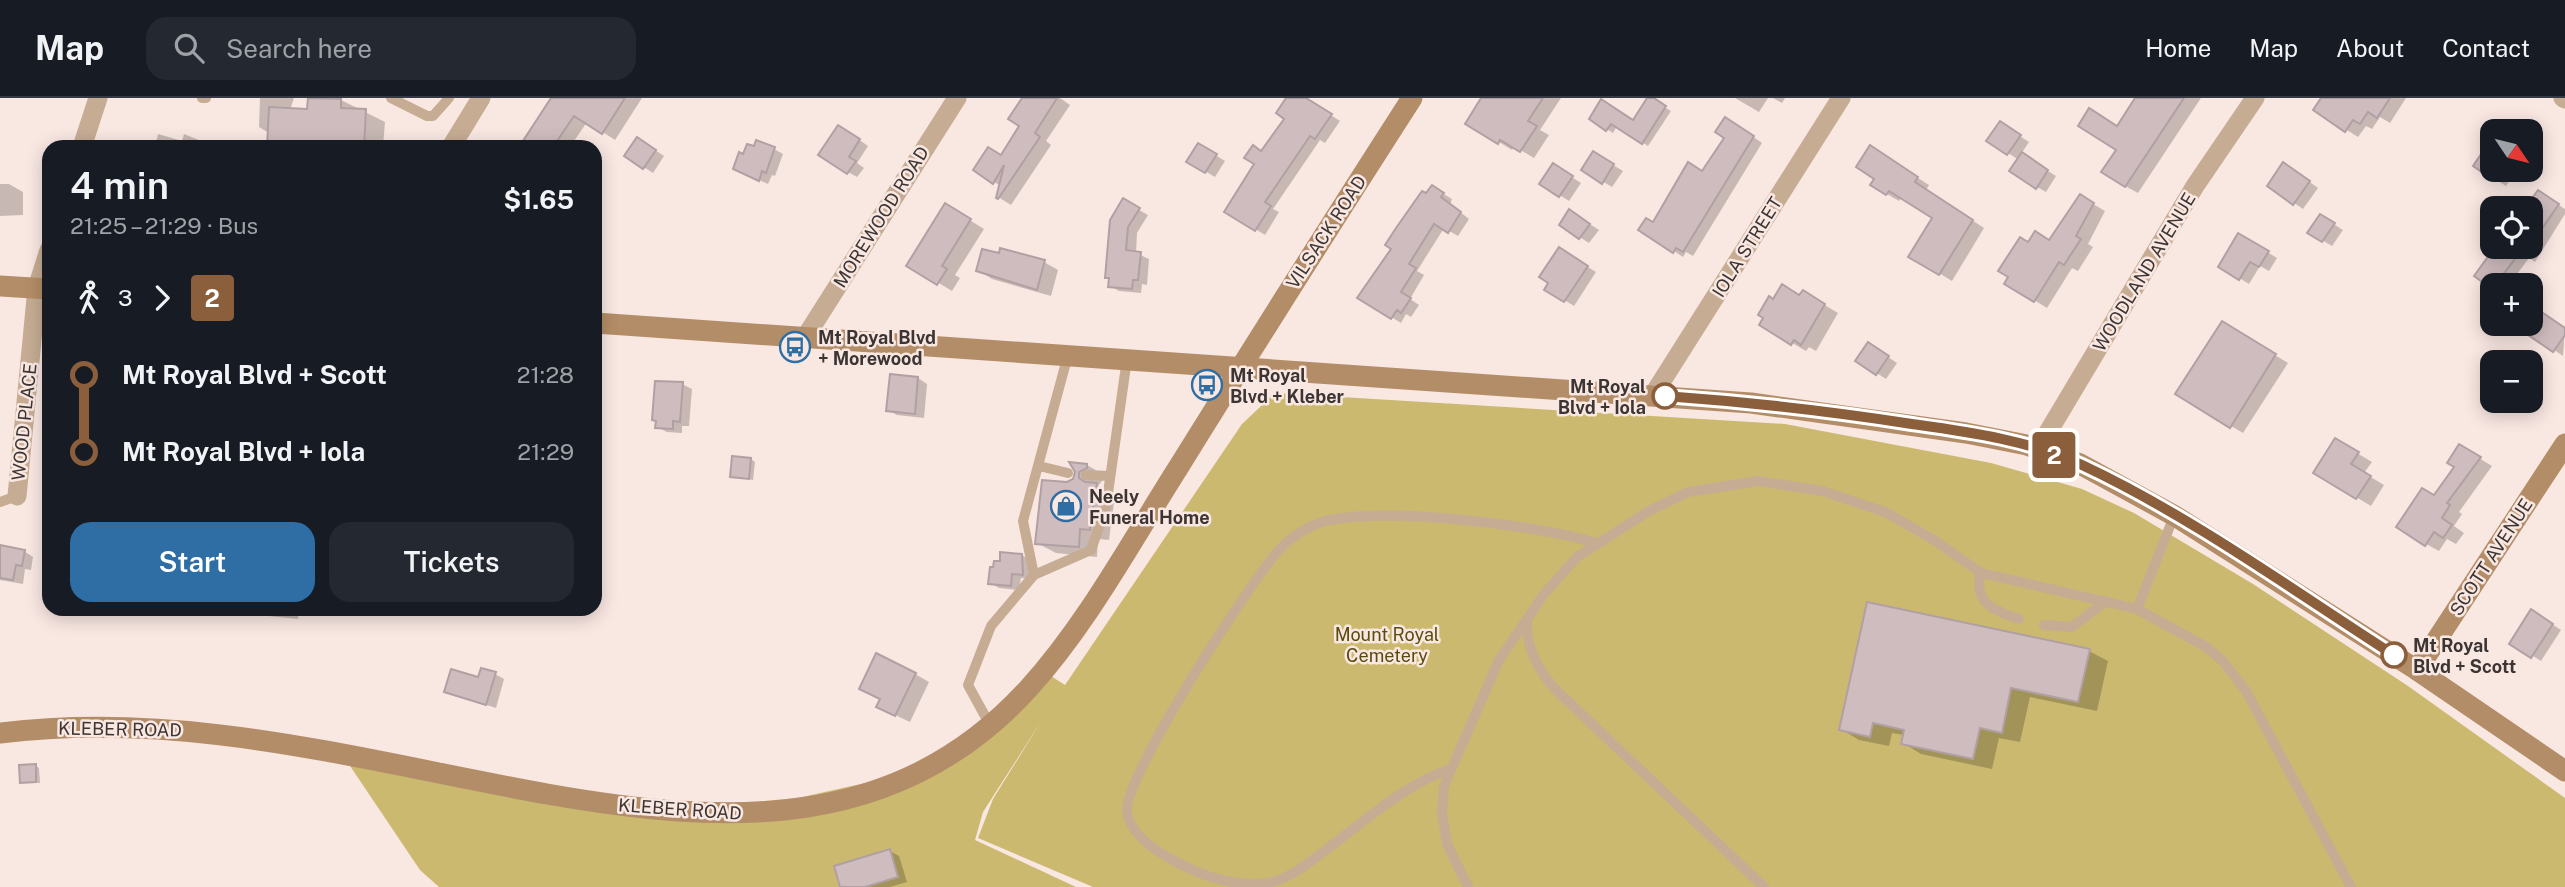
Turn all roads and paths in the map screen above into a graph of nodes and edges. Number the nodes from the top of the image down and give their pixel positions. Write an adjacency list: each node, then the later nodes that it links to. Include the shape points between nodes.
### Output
1 (98, 98): 9 (street)
2 (391, 98): 3 (lane, via 433,116)
3 (449, 98)
4 (481, 98): 10 (street)
5 (957, 98): 15 (street, MOREWOOD ROAD)
6 (1412, 98): 18 (main road, VILSACK ROAD)
7 (1841, 98): 19 (street, IOLA STREET)
8 (2255, 98): 21 (street, WOODLAND AVENUE, via 2195,186)
9 (84, 140)
10 (455, 140)
11 (0, 286): 12 (main road)
12 (42, 288)
13 (42, 294): 26 (street, WOOD PLACE)
14 (602, 323): 15 (main road)
15 (806, 336): 16 (main road)
16 (1068, 354): 17 (main road); 22 (lane)
17 (1127, 358): 18 (main road); 25 (lane)
18 (1242, 366): 19 (main road); 37 (main road, KLEBER ROAD, via 1063,645 1026,691)
19 (1653, 396): 21 (main road, via 1825,411)
20 (2565, 444): 36 (main road, SCOTT AVENUE)
21 (2038, 449): 27 (main road, via 2080,464)
22 (1040, 466): 23 (lane); 30 (lane, via 1023,521)
23 (1068, 473)
24 (1086, 475): 25 (lane)
25 (1110, 476): 30 (lane, via 1106,507 1091,550)
26 (8, 499)
27 (2175, 516): 32 (lane); 36 (main road)
28 (1595, 543): 29 (lane, via 1688,492 1758,481 1822,491 1885,512); 34 (lane, via 1562,573); 39 (lane, via 1545,529 1423,519 1339,517 1307,528 1280,549 1253,583 1144,758 1130,789 1127,814 1149,843 1197,872 1237,883 1269,883 1301,868 1424,779)
29 (1981, 573): 31 (lane); 33 (lane, via 1979,591 1987,604)
30 (1034, 575): 37 (lane, via 991,626 968,685)
31 (2106, 601): 32 (lane); 35 (lane, via 2073,627)
32 (2137, 609): 43 (lane, via 2206,647 2235,676)
33 (2019, 619)
34 (1527, 620): 39 (lane, via 1499,660); 42 (lane, via 1527,633 1544,677)
35 (2044, 625)
36 (2417, 670): 40 (main road)
37 (990, 725): 38 (main road, KLEBER ROAD, via 919,771 856,797 793,811 721,815 618,806 340,751 206,731 91,727)
38 (0, 733)
39 (1451, 769): 41 (lane, via 1442,813 1451,858)
40 (2565, 771)
41 (1468, 887)
42 (1764, 887)
43 (2351, 887)

